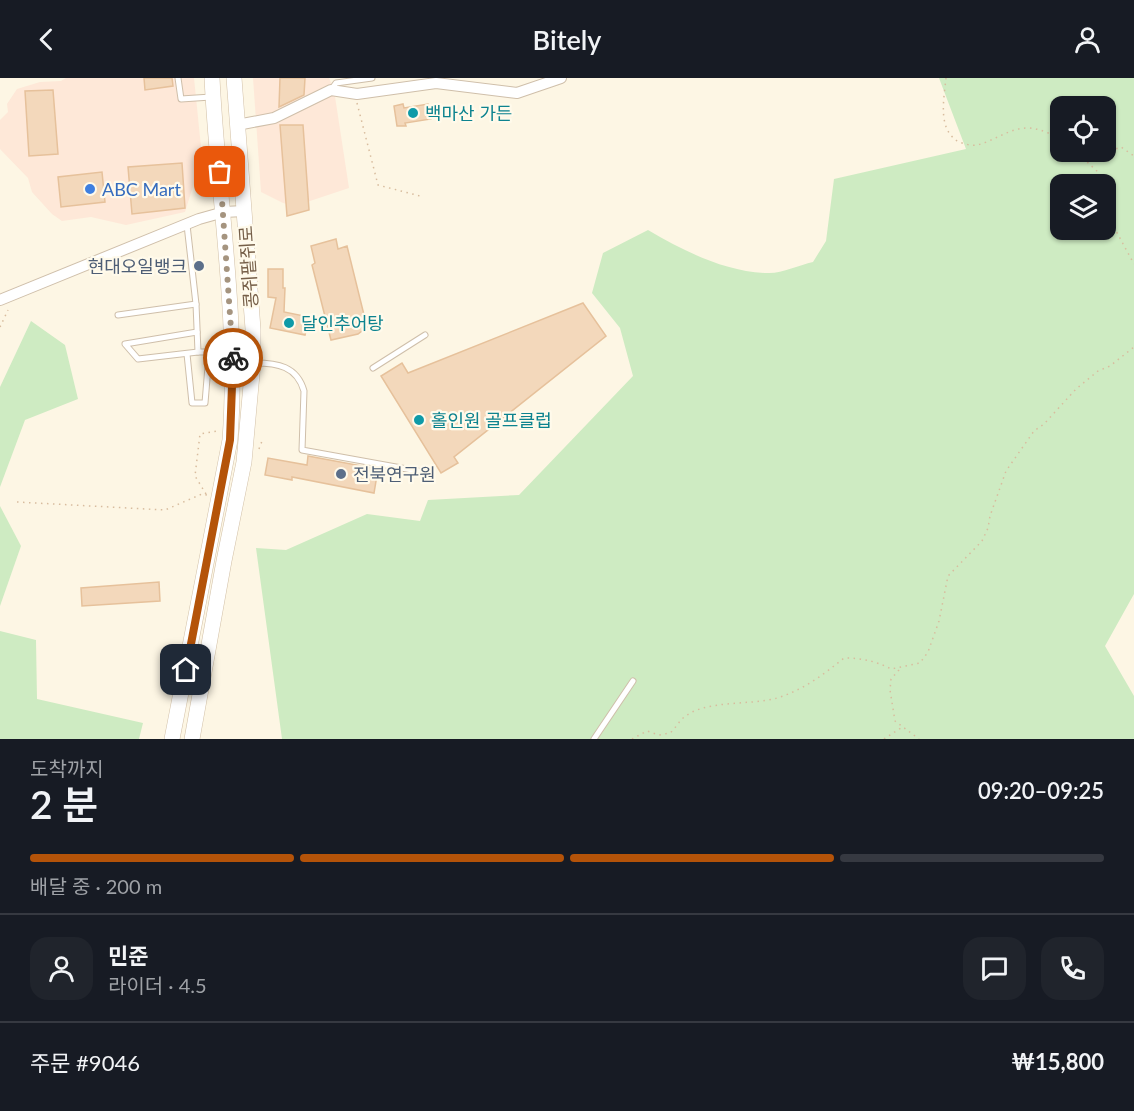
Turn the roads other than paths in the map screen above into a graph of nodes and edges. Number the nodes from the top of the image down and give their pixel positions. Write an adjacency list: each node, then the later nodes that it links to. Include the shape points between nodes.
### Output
1 (178, 78): 8 (lane, via 181,99)
2 (212, 78): 8 (main road, 콩쥐팥쥐로)
3 (225, 78): 10 (main road, via 228,134)
4 (234, 78): 9 (main road, 콩쥐팥쥐로)
5 (372, 78): 7 (lane, via 336,83)
6 (561, 78): 7 (street, via 518,93 436,83 354,94)
7 (331, 90): 9 (street, via 274,118)
8 (213, 97): 12 (main road, 콩쥐팥쥐로)
9 (237, 125): 10 (main road, 콩쥐팥쥐로)
10 (238, 147): 11 (main road, 콩쥐팥쥐로)
11 (244, 211): 12 (street); 23 (main road, 콩쥐팥쥐로)
12 (224, 212): 13 (street); 20 (main road, 콩쥐팥쥐로)
13 (187, 225): 14 (street); 15 (lane)
14 (4, 299)
15 (196, 304): 16 (lane); 17 (lane)
16 (118, 315)
17 (197, 333): 19 (lane); 21 (lane, via 126,344 138,359)
18 (425, 335): 24 (lane)
19 (198, 352): 21 (lane); 22 (lane)
20 (233, 352): 22 (lane); 27 (main road, 콩쥐팥쥐로, via 231,429 213,496)
21 (187, 354): 22 (lane, via 192,403 205,403)
22 (209, 354)
23 (253, 363): 25 (lane, via 287,367 302,383 302,450); 28 (main road, 콩쥐팥쥐로, via 244,462)
24 (373, 368)
25 (418, 471)
26 (633, 681): 29 (lane)
27 (172, 739)
28 (192, 739)
29 (594, 739)

